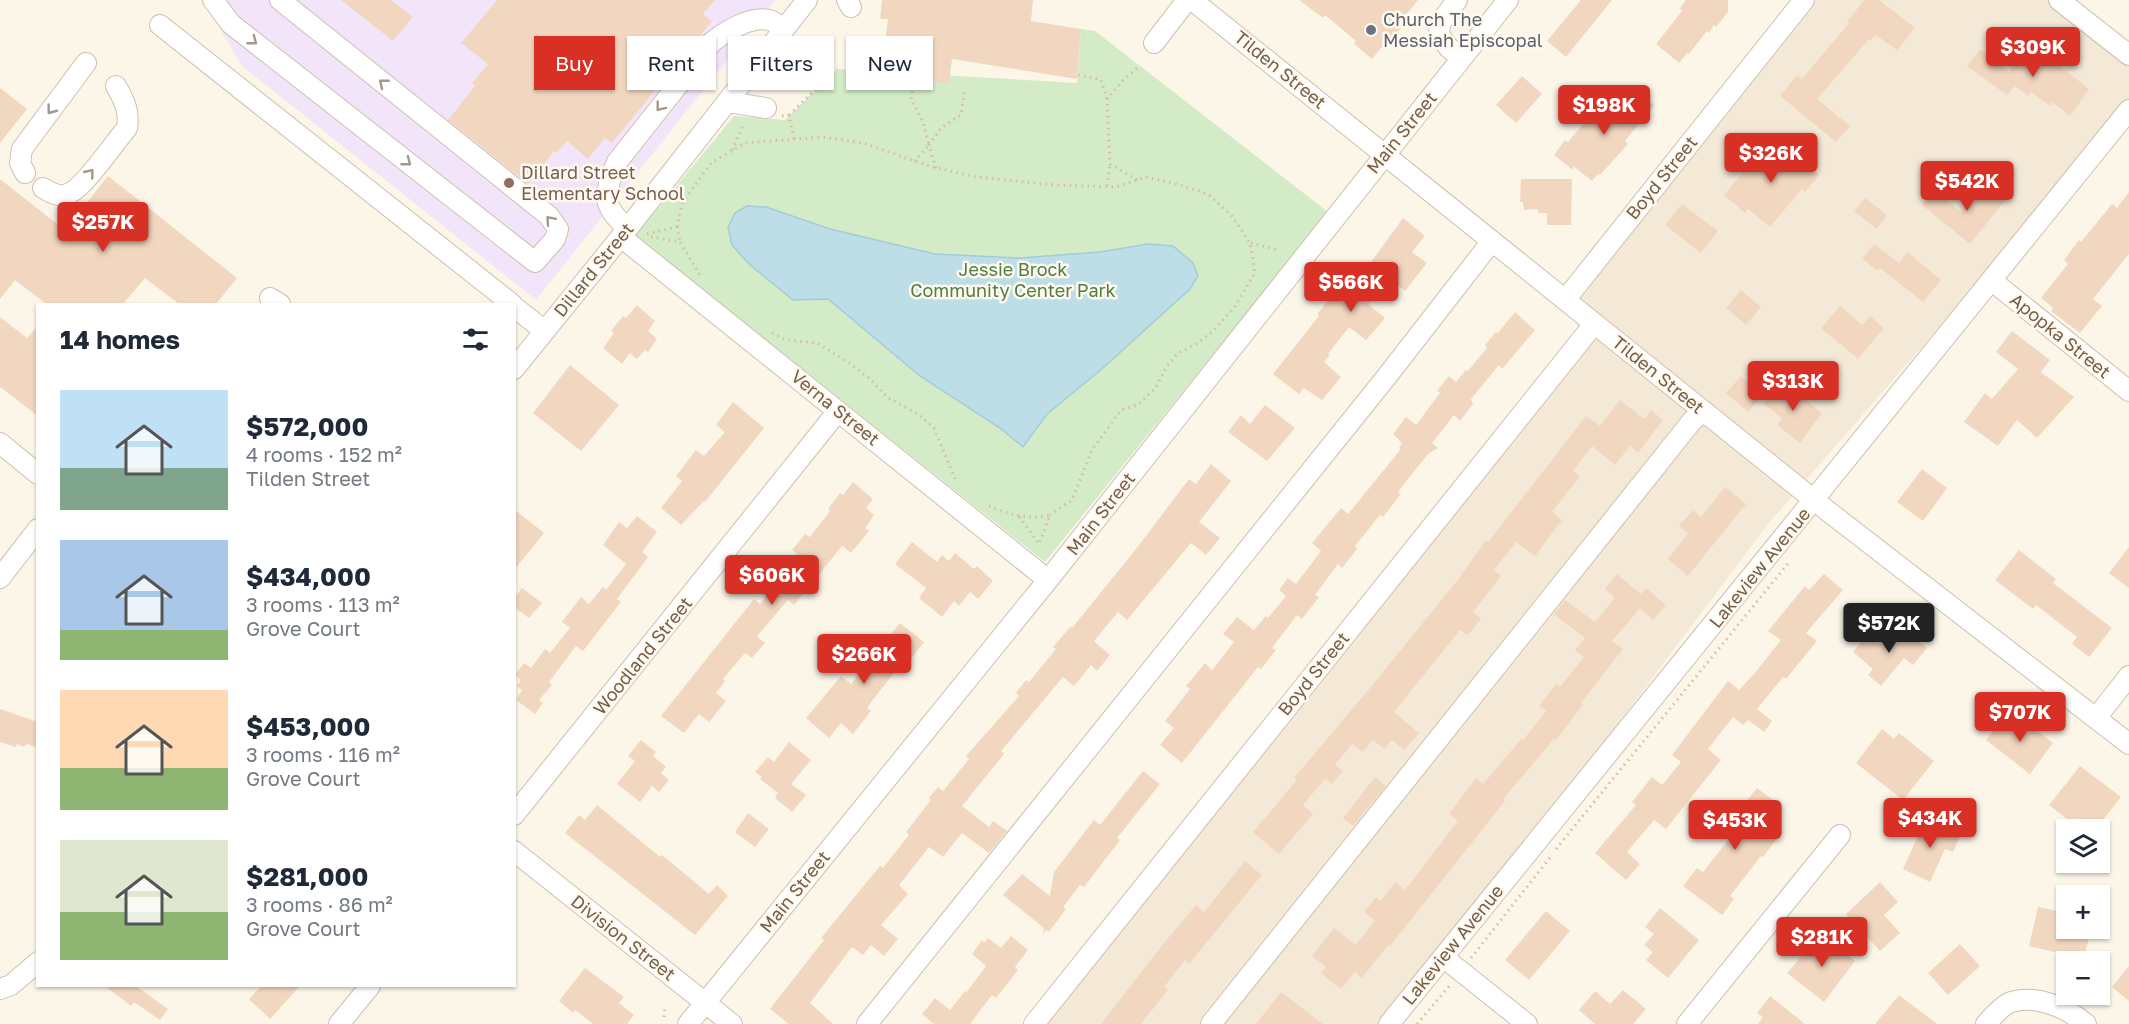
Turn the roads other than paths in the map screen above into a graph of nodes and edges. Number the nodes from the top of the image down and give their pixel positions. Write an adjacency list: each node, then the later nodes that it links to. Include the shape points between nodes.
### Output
1 (213, 0): 2 (street, one-way to 2, via 231,24 535,262 555,239 558,229 549,216)
2 (280, 0)
3 (807, 0): 11 (street, Dillard Street)
4 (1187, 0): 12 (street)
5 (1192, 0): 20 (street, Tilden Street)
6 (1457, 0): 14 (street, via 1440,23 1439,35)
7 (1508, 0): 14 (street, Main Street)
8 (1804, 0): 26 (street, Boyd Street)
9 (2060, 0): 13 (street)
10 (160, 25): 27 (street)
11 (783, 30): 17 (street, Dillard Street); 23 (street, Verna Street, one-way to 23, via 771,20 750,21 712,42 617,162 608,183 607,200)
12 (1154, 43)
13 (2129, 56)
14 (1462, 58): 20 (street, Main Street)
15 (86, 63): 21 (street, one-way to 21, via 22,149 20,163)
16 (116, 86): 22 (street, one-way to 16, via 56,195 68,194 80,186 127,128 127,106)
17 (727, 102): 18 (street); 23 (street, Dillard Street)
18 (766, 108)
19 (2129, 110): 25 (street, Lakeview Avenue)
20 (1385, 154): 24 (street, Tilden Street); 40 (street, Main Street)
21 (25, 173)
22 (43, 188)
23 (625, 233): 30 (street, Dillard Street); 33 (street, Verna Street)
24 (1492, 241): 26 (street, Tilden Street); 55 (street)
25 (1991, 280): 32 (street, Apopka Street); 37 (street, Lakeview Avenue)
26 (1564, 300): 29 (street, Tilden Street)
27 (509, 303)
28 (516, 308): 30 (street)
29 (1594, 324): 34 (street, Tilden Street); 56 (street, Boyd Street)
30 (545, 331): 31 (street, Dillard Street)
31 (516, 367)
32 (2129, 391)
33 (838, 411): 40 (street, Verna Street); 44 (street, Woodland Street)
34 (1703, 411): 37 (street, Tilden Street); 57 (street)
35 (0, 443): 36 (street)
36 (36, 472)
37 (1815, 500): 42 (street, Tilden Street); 47 (street, Lakeview Avenue)
38 (36, 531): 39 (street)
39 (0, 578)
40 (1048, 580): 51 (street, Main Street)
41 (2129, 676): 42 (street)
42 (2096, 718): 43 (street, Tilden Street)
43 (2129, 744)
44 (516, 813)
45 (1840, 835): 60 (street)
46 (516, 853): 51 (street, Division Street)
47 (1443, 957): 58 (street, Lakeview Avenue); 59 (street)
48 (36, 964): 50 (street, via 11,985)
49 (369, 987): 52 (street)
50 (0, 989)
51 (705, 1003): 53 (street, Main Street); 54 (street, Division Street)
52 (339, 1024)
53 (688, 1024)
54 (732, 1024)
55 (867, 1024)
56 (1034, 1024)
57 (1211, 1024)
58 (1389, 1024)
59 (1527, 1024)
60 (1687, 1024)
61 (1986, 1024): 62 (street, via 2009,1002 2034,999 2074,1014)
62 (2086, 1024)

